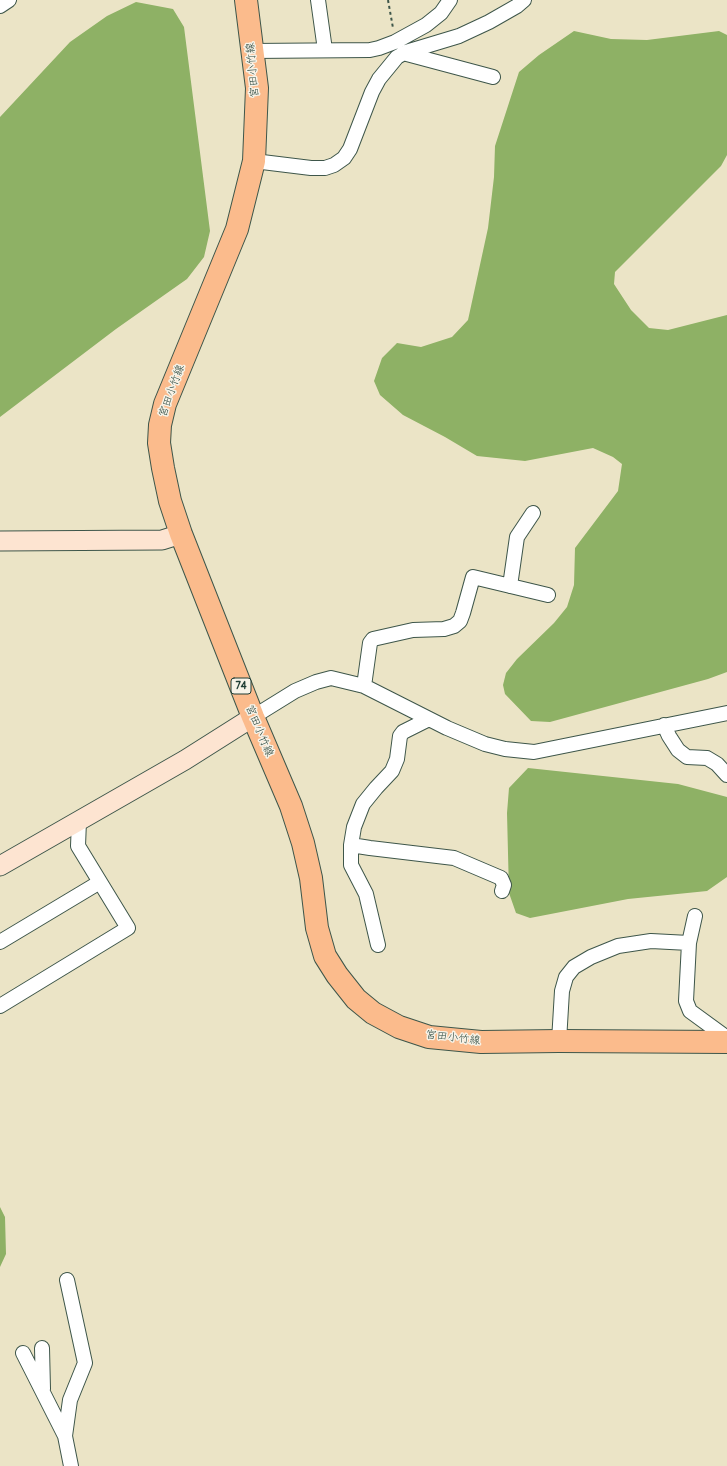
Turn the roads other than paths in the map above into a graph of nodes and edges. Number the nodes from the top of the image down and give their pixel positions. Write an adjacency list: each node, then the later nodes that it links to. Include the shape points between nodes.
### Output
1 (9, 0): 6 (street)
2 (246, 0): 9 (main road, 宮田小竹線 / 74)
3 (318, 0): 8 (street)
4 (450, 0): 7 (street, via 441,13 426,25)
5 (524, 0): 10 (street, via 489,22 459,36)
6 (0, 6)
7 (391, 44): 8 (street, via 370,50); 10 (street)
8 (325, 50): 9 (street)
9 (252, 51): 12 (main road, 宮田小竹線 / 74, via 257,88)
10 (404, 53): 11 (street); 12 (street, via 397,57 379,79 344,158 325,168)
11 (493, 77)
12 (254, 161): 14 (main road, 宮田小竹線 / 74, via 237,229 165,404 160,425 159,443 163,468)
13 (533, 513): 16 (street, via 517,537)
14 (181, 534): 15 (street, via 162,540); 20 (main road, 宮田小竹線 / 74)
15 (0, 541)
16 (510, 586): 17 (street); 18 (street, via 473,577 460,622 454,626 444,629 412,630 373,639 370,643)
17 (548, 595)
18 (364, 686): 20 (street, via 331,678 316,682 295,691); 21 (street)
19 (727, 713): 22 (street)
20 (253, 717): 24 (street, via 185,760); 35 (main road, 宮田小竹線 / 74, via 291,806 303,843 311,878 317,928 325,956 356,999 373,1013 399,1027 429,1037 481,1042)
21 (429, 719): 22 (street, via 485,744 534,752); 25 (street, via 400,736 397,759 392,771 364,804 354,827)
22 (664, 726): 23 (street, via 678,750 687,757 706,758 717,764)
23 (727, 775)
24 (79, 821): 26 (street); 27 (street, via 78,846)
25 (351, 845): 28 (street, via 454,858 501,878 504,885); 32 (street, via 351,865 366,894)
26 (0, 866)
27 (100, 882): 30 (street); 33 (street, via 128,928)
28 (502, 891)
29 (695, 916): 31 (street)
30 (0, 942)
31 (689, 943): 34 (street, via 686,1001 690,1011); 35 (street, via 651,941 618,946 574,967 566,977 562,992)
32 (378, 945)
33 (0, 1006)
34 (727, 1038)
35 (559, 1041): 36 (main road, 宮田小竹線 / 74)
36 (727, 1042)
37 (67, 1280): 41 (street, via 85,1363 70,1400)
38 (42, 1348): 40 (street)
39 (23, 1353): 40 (street)
40 (43, 1392): 41 (street)
41 (66, 1436): 42 (street)
42 (71, 1466)

